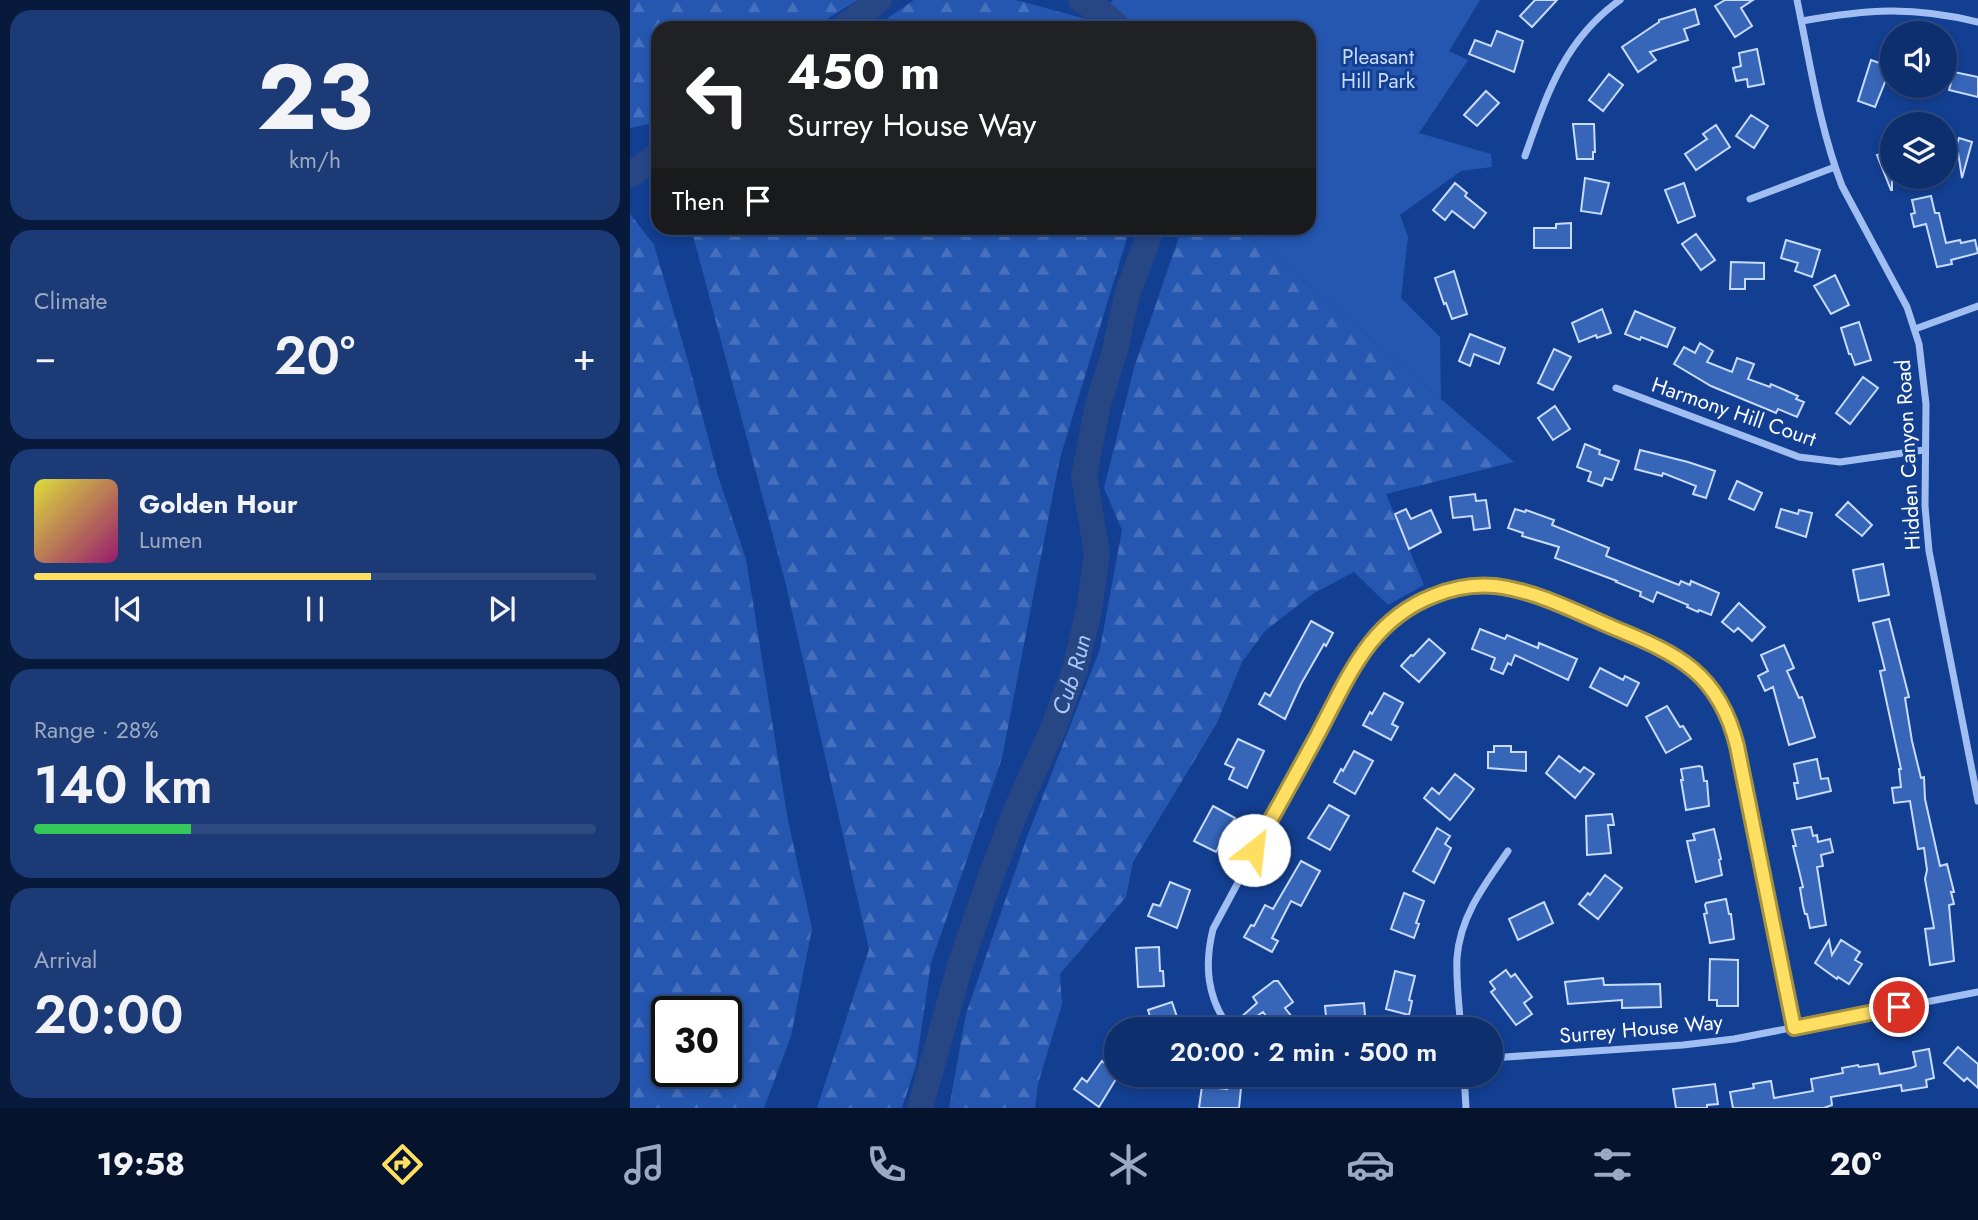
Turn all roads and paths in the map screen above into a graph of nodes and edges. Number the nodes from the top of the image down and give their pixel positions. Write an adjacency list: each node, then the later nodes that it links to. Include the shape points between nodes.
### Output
1 (1620, 0): 5 (street, via 1583,35 1560,66)
2 (1797, 0): 3 (street, Hidden Canyon Road)
3 (1801, 21): 4 (street, via 1885,9 1940,13); 6 (street, Hidden Canyon Road)
4 (1978, 22)
5 (1525, 156)
6 (1835, 167): 7 (street); 9 (street, Hidden Canyon Road)
7 (1750, 199)
8 (1978, 306): 9 (street)
9 (1914, 329): 11 (street, Hidden Canyon Road, via 1923,364)
10 (1616, 388): 11 (street, Harmony Hill Court, via 1799,457 1850,461)
11 (1924, 450): 12 (street, Hidden Canyon Road, via 1929,551)
12 (1978, 801)
13 (1508, 851): 16 (street, via 1479,892 1460,940)
14 (1978, 992): 17 (street, Surrey House Way)
15 (1223, 1017): 17 (street, via 1209,985 1207,957 1213,929 1354,667 1378,632 1408,607 1444,591 1483,586 1532,594 1661,647 1691,667 1713,692 1733,728)
16 (1460, 1017)
17 (1794, 1028): 18 (street, Surrey House Way, via 1683,1045)
18 (1503, 1057)
19 (1465, 1087): 20 (street)
20 (1466, 1108)

